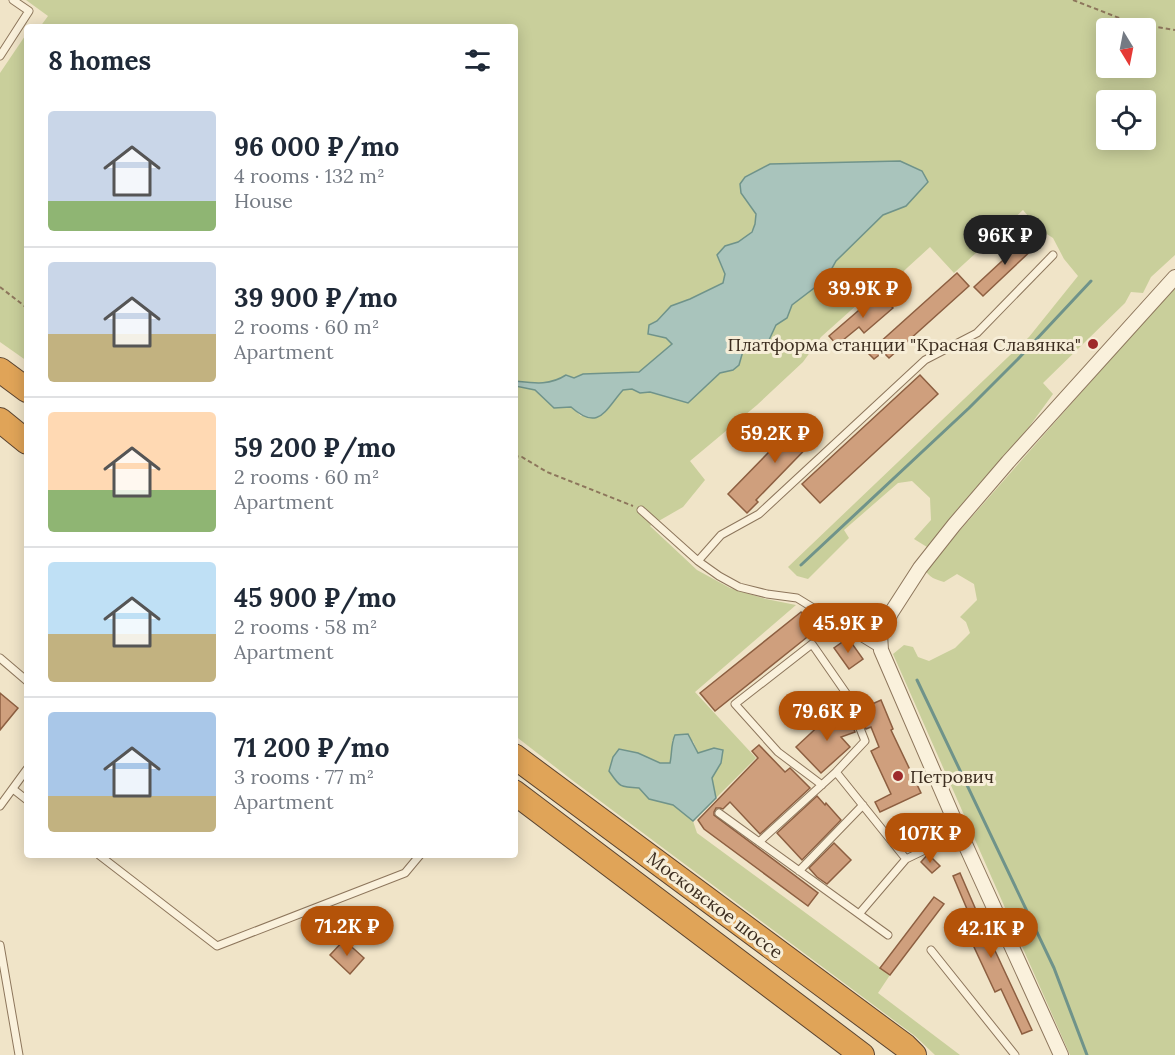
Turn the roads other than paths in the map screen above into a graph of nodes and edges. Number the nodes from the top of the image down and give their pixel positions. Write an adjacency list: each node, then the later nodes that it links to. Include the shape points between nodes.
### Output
1 (13, 0): 2 (lane, via 29,11)
2 (0, 56)
3 (1053, 255): 14 (lane, via 977,333 925,360 759,514 721,536)
4 (1175, 277): 15 (street, via 1008,462 927,559 880,635)
5 (0, 361): 7 (highway)
6 (0, 370): 8 (highway)
7 (24, 373)
8 (24, 388)
9 (0, 404): 11 (highway)
10 (0, 420): 12 (highway)
11 (24, 423)
12 (24, 440)
13 (641, 510): 14 (lane)
14 (698, 561): 15 (lane, via 739,587 797,598)
15 (881, 650): 28 (street)
16 (0, 658): 17 (lane)
17 (24, 678)
18 (518, 759): 40 (highway, Московское шоссе)
19 (836, 772): 21 (lane); 21 (lane, via 865,741 846,693 812,644 735,704 778,752); 25 (lane)
20 (24, 773): 22 (lane)
21 (822, 785): 29 (lane)
22 (13, 789): 24 (lane); 26 (lane)
23 (518, 795): 39 (highway, Московское шоссе)
24 (24, 798)
25 (863, 805): 32 (lane); 33 (lane)
26 (0, 806)
27 (719, 813): 29 (lane)
28 (960, 833): 32 (lane); 42 (street)
29 (759, 842): 33 (lane)
30 (103, 858): 31 (lane, via 217,946 405,873)
31 (418, 858)
32 (906, 859): 34 (lane)
33 (800, 871): 34 (lane)
34 (859, 914): 35 (lane)
35 (888, 935)
36 (0, 945): 38 (lane)
37 (931, 950): 41 (lane)
38 (19, 1055)
39 (862, 1055)
40 (914, 1055)
41 (1015, 1055)
42 (1061, 1055)

